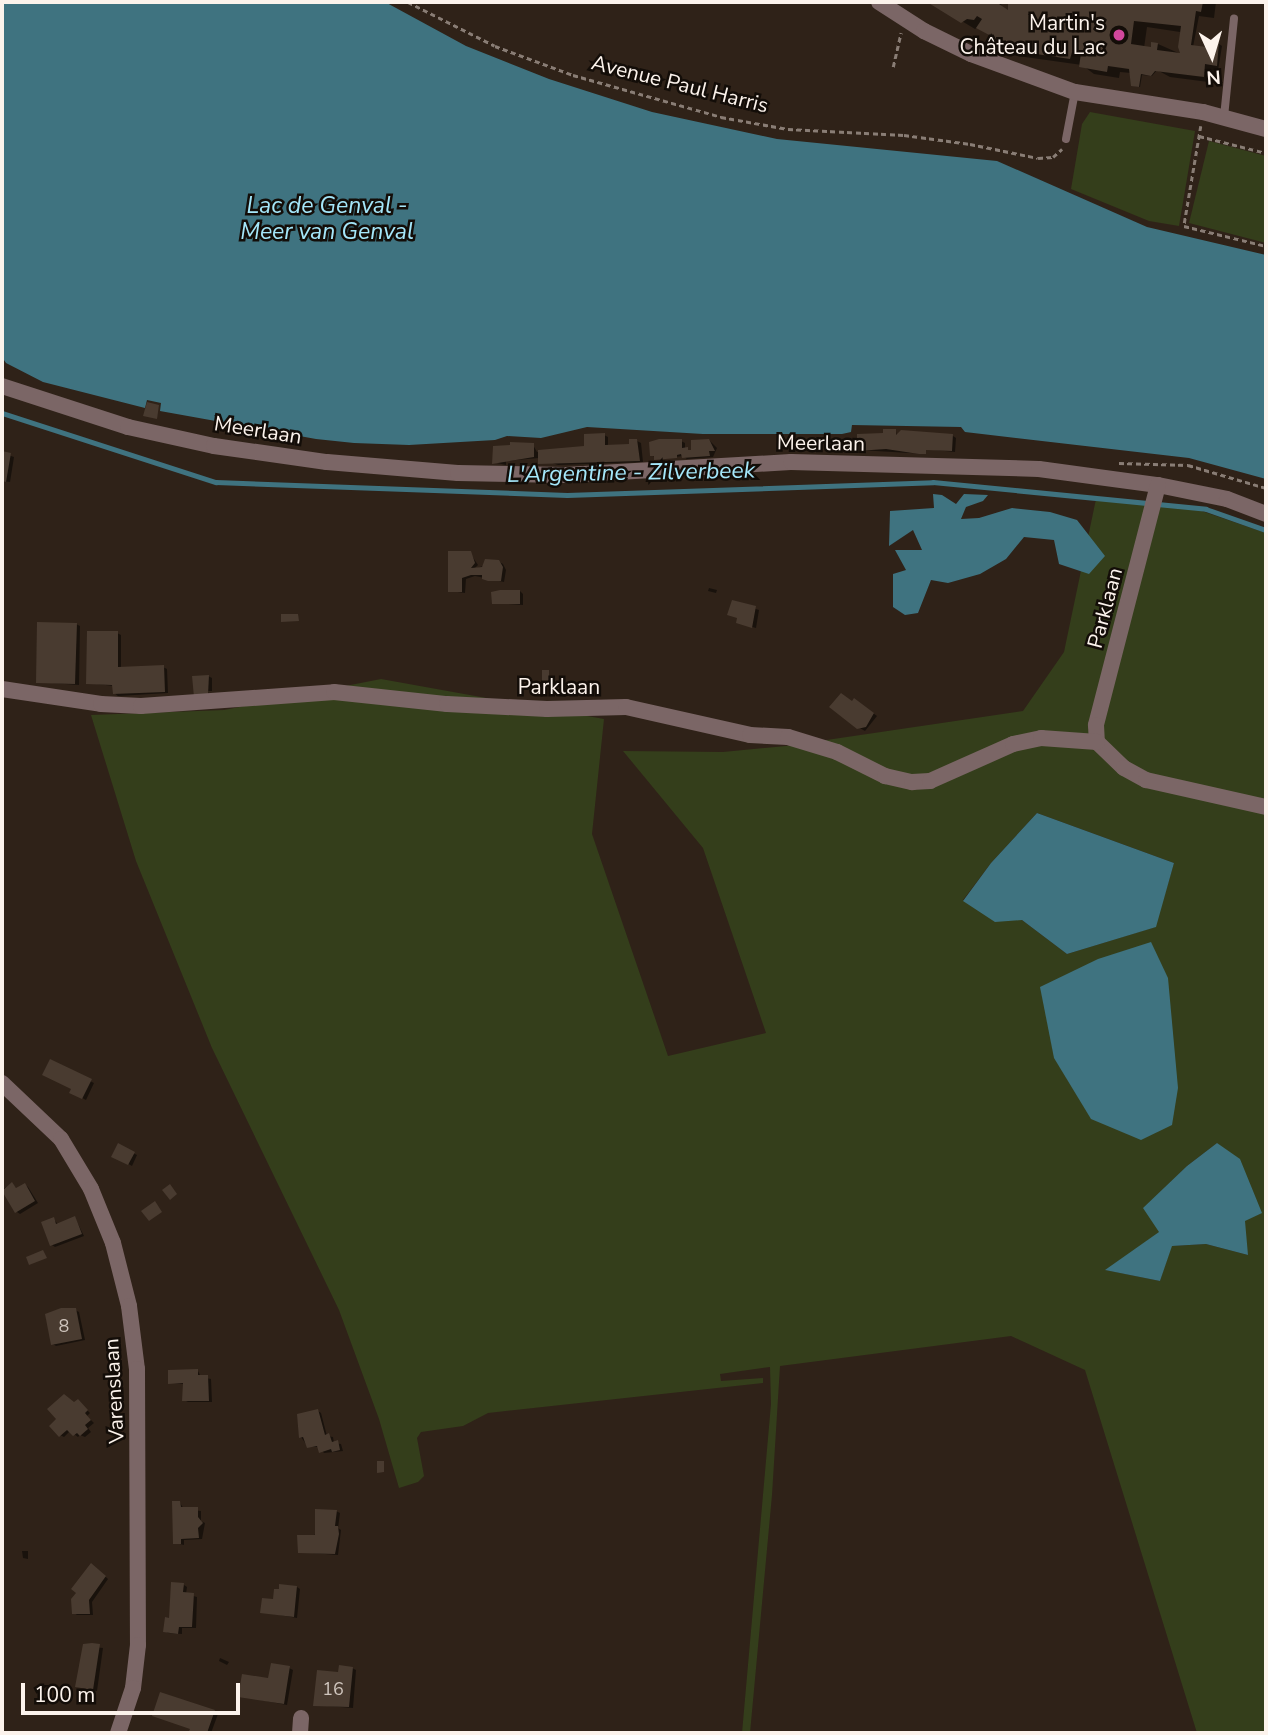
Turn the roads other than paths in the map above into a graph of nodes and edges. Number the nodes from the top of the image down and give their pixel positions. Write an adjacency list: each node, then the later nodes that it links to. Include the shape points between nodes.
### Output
1 (879, 2): 3 (street, via 971,54)
2 (1234, 19): 4 (lane)
3 (1075, 92): 4 (street); 6 (lane)
4 (1224, 117): 5 (street)
5 (1266, 129)
6 (1066, 139)
7 (2, 386): 8 (street, Meerlaan, via 128,427 214,446 327,462 458,473 566,475 791,462 1040,469)
8 (1157, 489): 9 (street, Meerlaan, via 1227,499); 11 (street, Parklaan, via 1096,725)
9 (1266, 514)
10 (2, 689): 11 (street, Parklaan, via 141,706 334,692 447,704 626,708 750,736 788,737 837,752 885,776 912,782 930,781 1013,744 1041,738)
11 (1097, 742): 12 (street, via 1124,768 1146,780)
12 (1266, 807)
13 (2, 1083): 14 (street, Varenslaan, via 61,1139 91,1189 113,1243 129,1306 137,1369 139,1619 133,1688)
14 (122, 1732)

